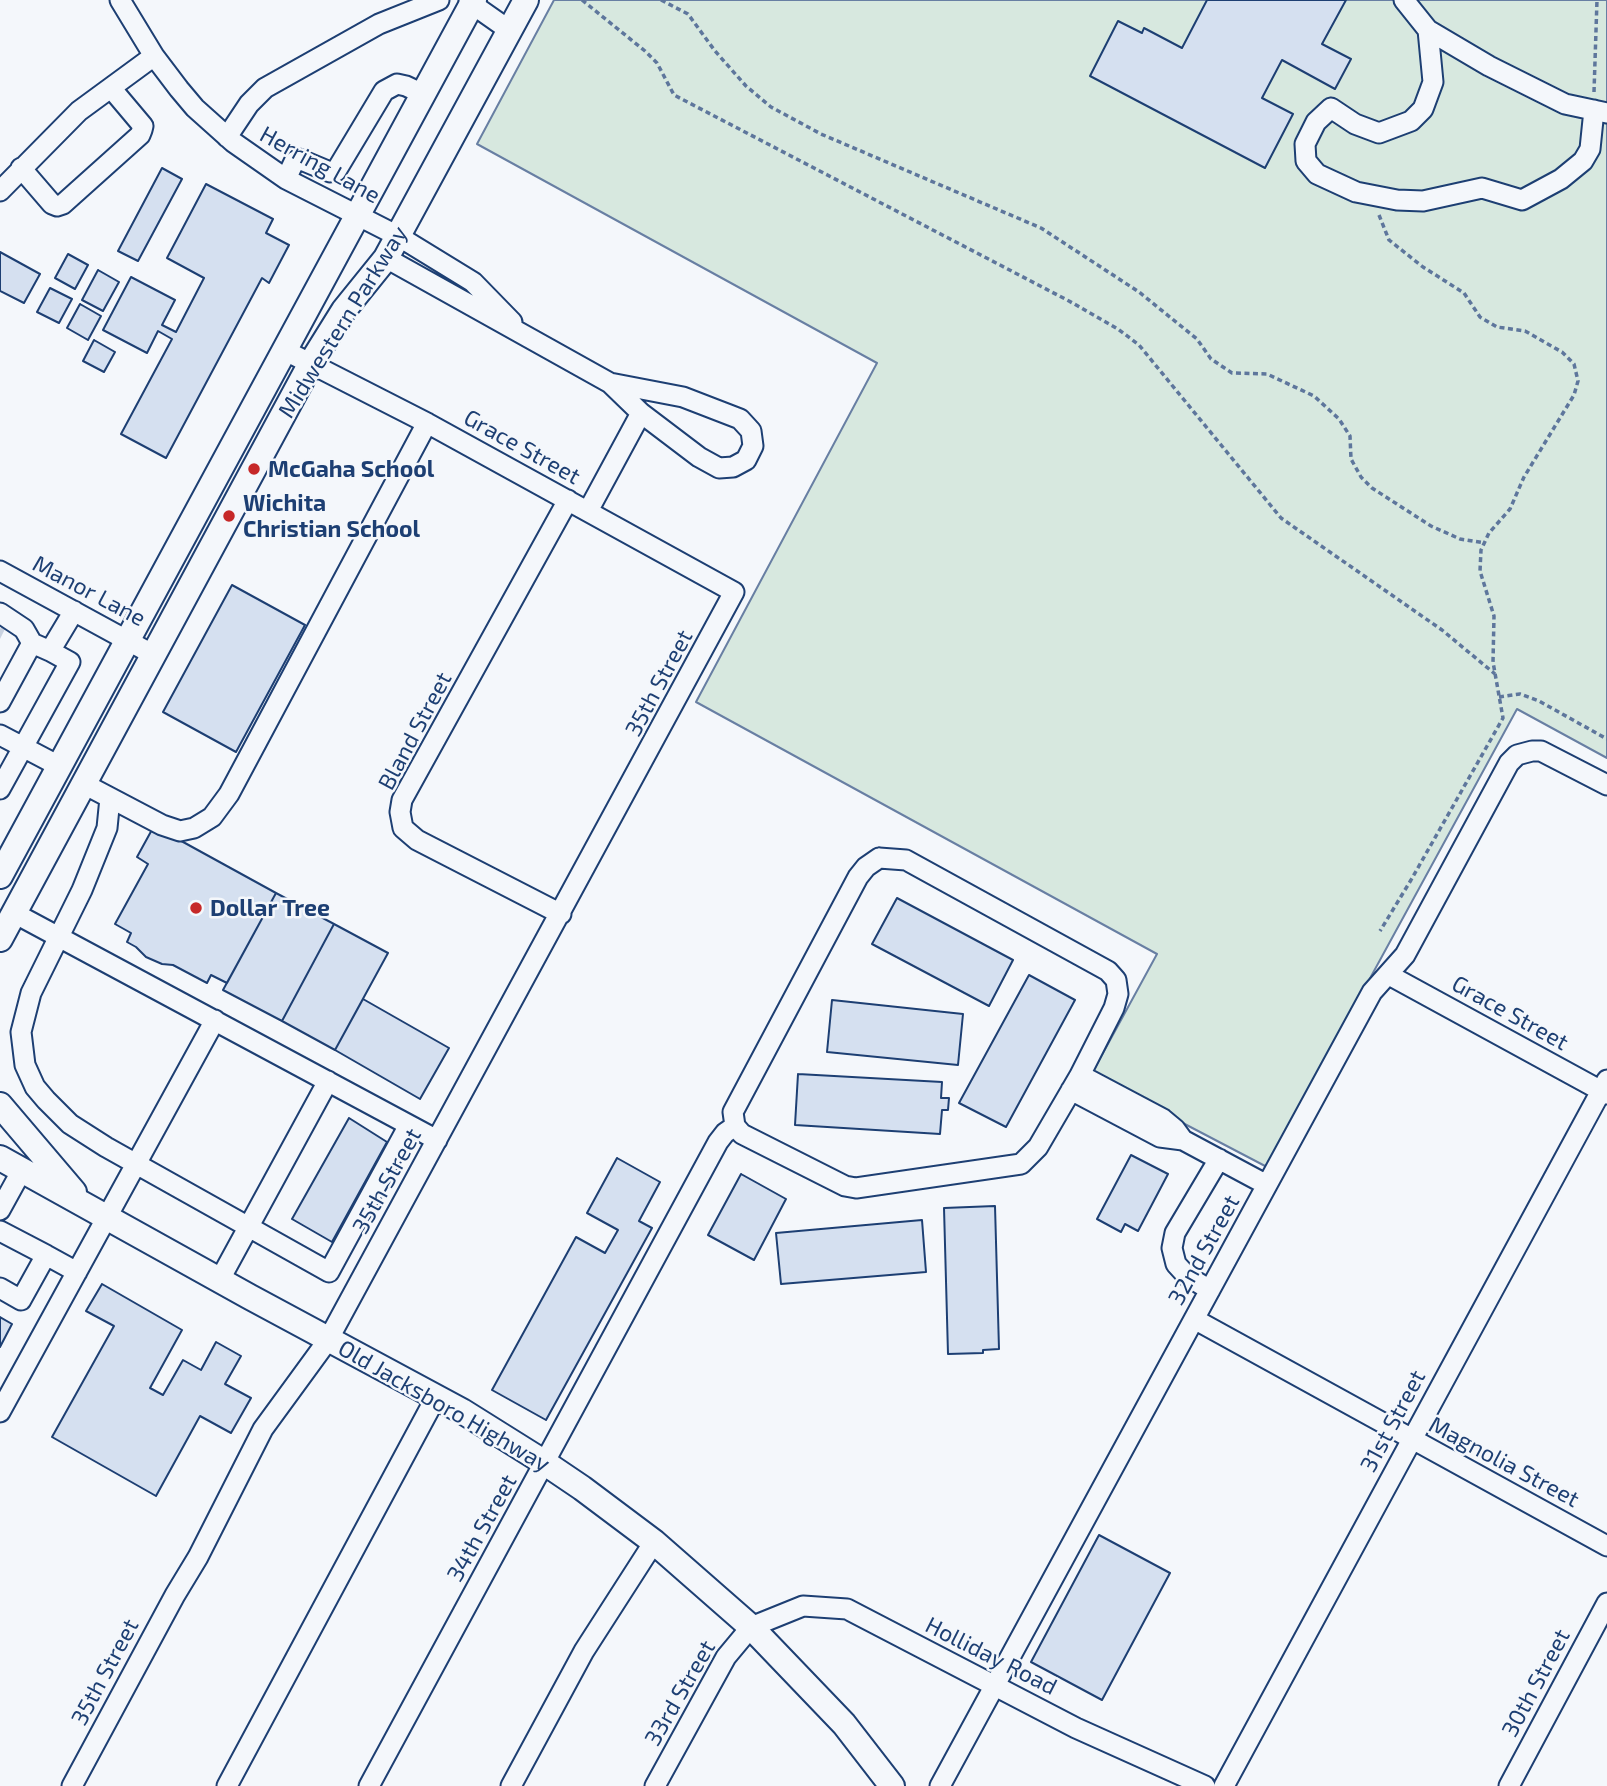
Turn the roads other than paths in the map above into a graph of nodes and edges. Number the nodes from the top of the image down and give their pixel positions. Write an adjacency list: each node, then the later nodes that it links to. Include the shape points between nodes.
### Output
1 (120, 0): 8 (street, Herring Lane)
2 (439, 0): 12 (street, via 379,24 265,88)
3 (526, 0): 6 (main road, Midwestern Parkway)
4 (1404, 0): 7 (street)
5 (471, 1): 6 (street); 10 (main road, Midwestern Parkway)
6 (509, 30): 17 (main road, Midwestern Parkway)
7 (1429, 30): 11 (street, via 1565,104); 11 (street, via 1433,82 1423,109 1411,121 1379,133 1331,108 1316,122 1305,144 1306,161 1317,174 1356,192 1397,200 1423,201 1482,188 1522,200 1583,161)
8 (154, 56): 9 (street); 12 (street, Herring Lane, via 195,108)
9 (111, 88): 13 (street, via 79,111); 13 (street, via 142,130 82,187 57,206)
10 (423, 94): 14 (street, via 397,84 384,91 336,171 299,159); 16 (main road, Midwestern Parkway)
11 (1600, 112)
12 (227, 137): 14 (street, Herring Lane)
13 (21, 168): 15 (street)
14 (286, 179): 16 (street, Herring Lane)
15 (0, 191)
16 (357, 216): 17 (street, Herring Lane); 20 (main road, Midwestern Parkway)
17 (398, 236): 18 (main road, Midwestern Parkway); 19 (street, Herring Lane, via 473,282)
18 (386, 258): 19 (street); 21 (main road, Midwestern Parkway, via 344,310)
19 (523, 333): 22 (street)
20 (284, 350): 21 (street, Grace Street); 31 (main road, Midwestern Parkway)
21 (311, 363): 24 (street, Grace Street); 33 (main road, Midwestern Parkway)
22 (610, 383): 23 (street); 23 (street, via 682,397 740,419 751,431 753,446 746,460 719,468)
23 (641, 413): 26 (street)
24 (427, 423): 25 (street, Grace Street); 41 (street, via 229,794 212,817 180,831)
25 (568, 500): 26 (street, Grace Street); 44 (street, Bland Street, via 402,800 400,812 403,828 417,840)
26 (588, 511): 28 (street, Grace Street)
27 (0, 571): 29 (street, Manor Lane)
28 (734, 592): 44 (street, 35th Street)
29 (74, 611): 31 (street, Manor Lane); 32 (street)
30 (2, 622): 32 (street)
31 (127, 640): 33 (street, Manor Lane); 37 (main road, Midwestern Parkway)
32 (35, 641): 34 (street); 36 (street, via 70,662)
33 (154, 655): 38 (main road, Midwestern Parkway)
34 (0, 702)
35 (0, 734): 36 (street)
36 (23, 747): 37 (street); 40 (street)
37 (59, 766): 42 (main road, Midwestern Parkway)
38 (84, 784): 41 (street); 43 (main road, Midwestern Parkway)
39 (1607, 785): 47 (street, 32nd Street, via 1547,753 1537,750 1517,755)
40 (0, 789)
41 (110, 798): 45 (street, via 107,828)
42 (0, 876)
43 (14, 913): 45 (street); 46 (main road, Midwestern Parkway)
44 (561, 914): 55 (street, 35th Street)
45 (58, 936): 48 (street); 58 (street, via 30,993 21,1032 25,1065 35,1087 70,1124)
46 (0, 939)
47 (1389, 975): 51 (street, Grace Street); 60 (street, 32nd Street, via 1372,992)
48 (215, 1020): 49 (street); 58 (street)
49 (328, 1081): 53 (street); 63 (street)
50 (1075, 1082): 54 (street, via 1038,1147 1021,1164 856,1188 835,1183); 54 (street, via 1114,1008 1116,980 1108,971 906,860 879,858 858,877 733,1112); 57 (street, via 1110,1101 1163,1119 1183,1140)
51 (1605, 1088): 74 (street, 31st Street)
52 (0, 1105): 62 (main road)
53 (409, 1125): 55 (street); 63 (street, via 328,1272)
54 (735, 1126): 75 (street, 34th Street, via 718,1142)
55 (437, 1140): 71 (street, 35th Street)
56 (0, 1158): 59 (main road, Old Jacksboro Highway)
57 (1219, 1159): 60 (street); 69 (street, via 1175,1233 1172,1248 1176,1264)
58 (136, 1164): 62 (street); 63 (street)
59 (22, 1170): 61 (street); 62 (main road, Old Jacksboro Highway)
60 (1267, 1185): 69 (street, 32nd Street)
61 (0, 1210)
62 (98, 1213): 66 (street); 67 (main road, Old Jacksboro Highway)
63 (249, 1227): 67 (street)
64 (0, 1231): 65 (street)
65 (46, 1255): 66 (street); 68 (street, via 21,1300)
66 (77, 1272): 73 (street)
67 (219, 1280): 71 (main road, Old Jacksboro Highway)
68 (0, 1288)
69 (1210, 1290): 70 (street, 32nd Street)
70 (1194, 1319): 74 (street, Magnolia Street); 80 (street, 32nd Street)
71 (328, 1339): 72 (main road, Old Jacksboro Highway); 81 (street, 35th Street, via 263,1429)
72 (436, 1397): 75 (main road, Old Jacksboro Highway); 82 (street)
73 (0, 1412)
74 (1410, 1440): 77 (street, Magnolia Street); 89 (street, 31st Street)
75 (545, 1463): 76 (main road, Old Jacksboro Highway); 83 (street, 34th Street)
76 (654, 1542): 79 (main road, Old Jacksboro Highway); 84 (street, via 584,1651)
77 (1607, 1546)
78 (1607, 1603): 90 (street, 30th Street)
79 (751, 1627): 80 (street, Holliday Road, via 803,1605 847,1609); 85 (street, 33rd Street, via 726,1657); 86 (main road, Old Jacksboro Highway, via 844,1724)
80 (994, 1687): 87 (street, 32nd Street); 88 (street, Holliday Road)
81 (72, 1786)
82 (226, 1786)
83 (369, 1786)
84 (511, 1786)
85 (655, 1786)
86 (892, 1786)
87 (940, 1786)
88 (1205, 1786)
89 (1224, 1786)
90 (1509, 1786)

